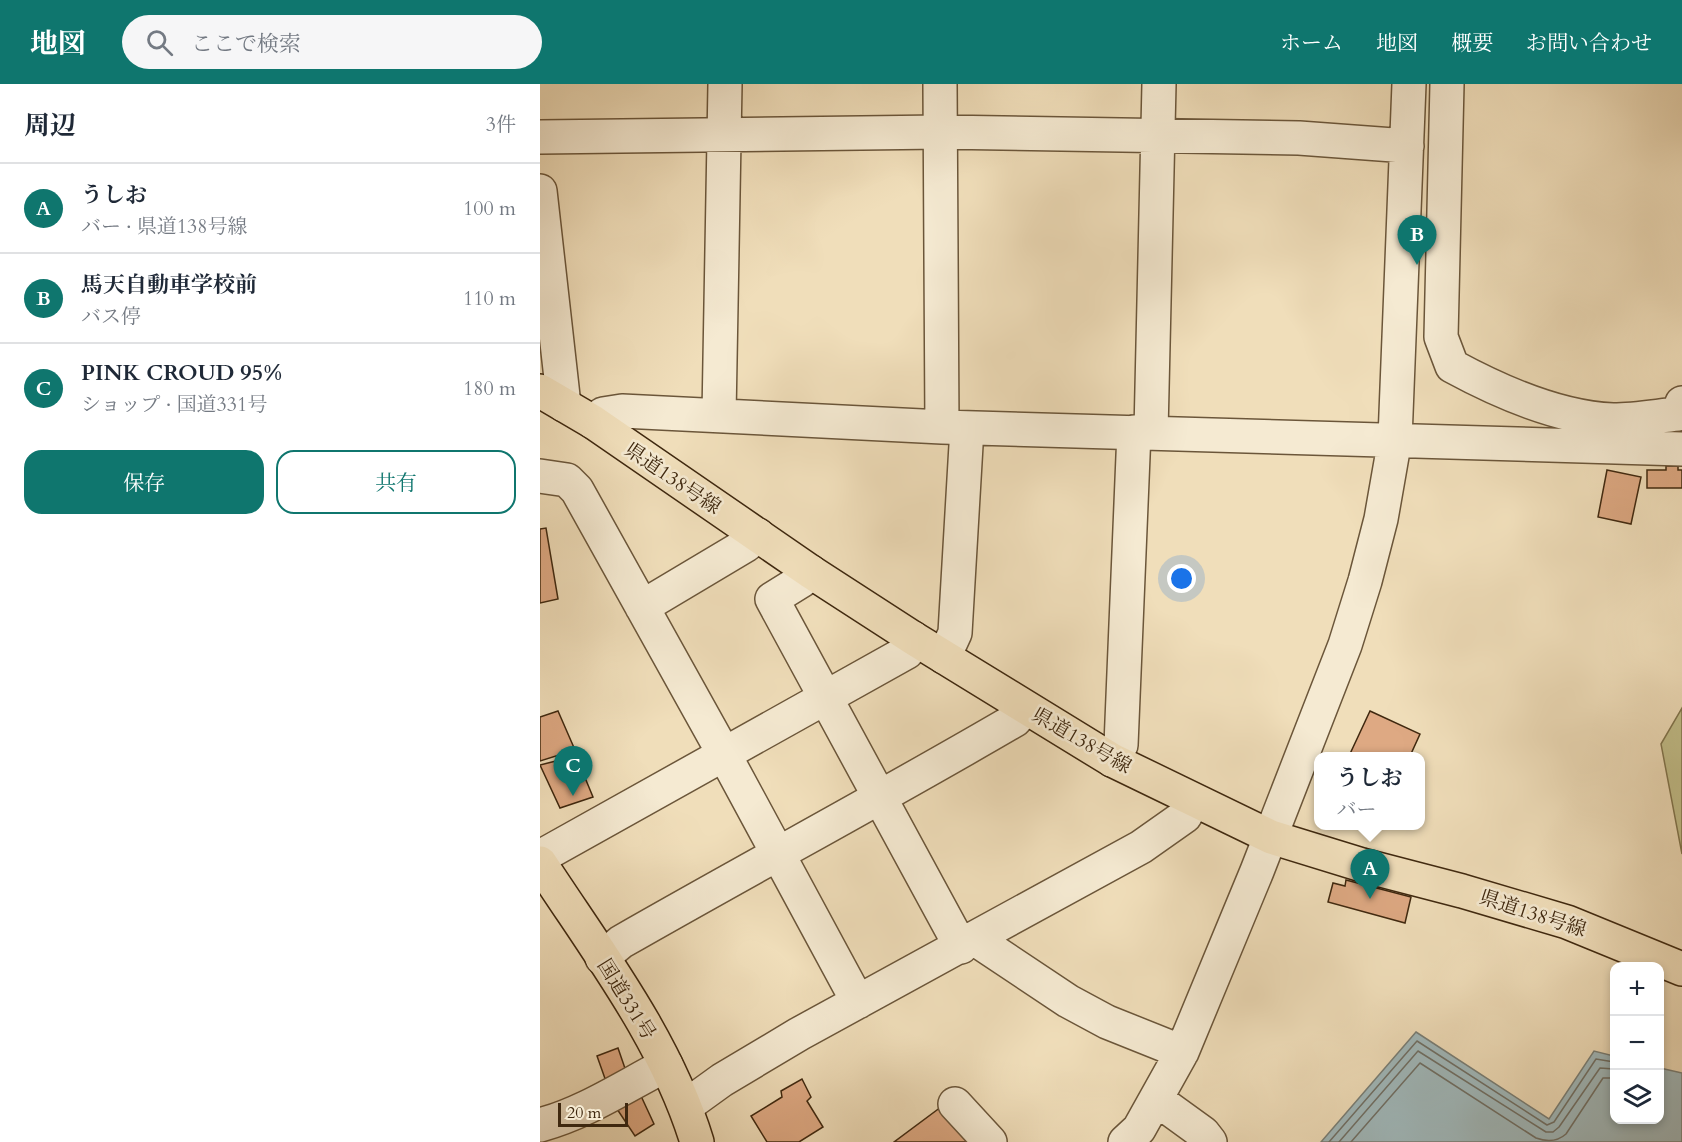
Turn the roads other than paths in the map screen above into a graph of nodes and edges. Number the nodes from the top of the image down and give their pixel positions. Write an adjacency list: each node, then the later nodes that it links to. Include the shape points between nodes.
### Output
1 (725, 84): 7 (street)
2 (940, 84): 6 (street)
3 (1159, 84): 8 (street)
4 (1409, 84): 10 (street)
5 (1448, 84): 15 (street, via 1441,337 1452,366 1491,387 1578,416)
6 (941, 132): 7 (street); 8 (street); 17 (street)
7 (724, 133): 9 (street); 14 (street)
8 (1159, 136): 10 (street, via 1299,138); 18 (street)
9 (540, 137)
10 (1407, 146): 19 (street)
11 (540, 191): 12 (street)
12 (552, 398): 16 (main road, 県道138号線)
13 (1682, 403): 15 (street, via 1678,414)
14 (719, 415): 16 (street, via 622,411 603,414); 17 (street)
15 (1615, 420): 20 (street, via 1641,434)
16 (593, 422): 23 (main road, 県道138号線)
17 (954, 427): 18 (street); 27 (street, via 955,633)
18 (1142, 432): 19 (street); 31 (street, via 1121,745)
19 (1395, 439): 20 (street); 34 (street, via 1365,581 1345,645)
20 (1648, 448): 21 (street)
21 (1682, 449)
22 (540, 476): 25 (street, via 567,480 577,490)
23 (758, 535): 24 (main road, 県道138号線); 25 (street)
24 (811, 572): 26 (main road, 県道138号線); 28 (street, via 772,599)
25 (642, 607): 30 (street)
26 (913, 638): 27 (main road, 県道138号線); 28 (street, via 907,652)
27 (944, 657): 29 (main road, 県道138号線)
28 (825, 699): 30 (street); 32 (street)
29 (1025, 708): 31 (main road, 県道138号線); 32 (street, via 1015,720)
30 (724, 754): 35 (street); 36 (street)
31 (1112, 760): 33 (main road, 県道138号線)
32 (880, 799): 35 (street); 38 (street)
33 (1193, 801): 34 (main road, 県道138号線); 38 (street, via 1185,816 1141,847)
34 (1271, 837): 40 (main road, 県道138号線, via 1567,922); 42 (street)
35 (777, 853): 39 (street, via 621,942); 41 (street)
36 (540, 857)
37 (540, 863): 39 (main road, 国道331号)
38 (970, 942): 41 (street); 42 (street, via 984,945 1107,1022)
39 (602, 958): 43 (main road, 国道331号)
40 (1682, 969)
41 (858, 1002): 46 (street, via 722,1080)
42 (1182, 1052): 44 (street)
43 (666, 1065): 46 (main road, 国道331号); 47 (street, via 596,1102)
44 (1156, 1099): 50 (street, via 1139,1129); 51 (street)
45 (956, 1104): 49 (street)
46 (686, 1107): 48 (main road, 国道331号)
47 (540, 1125)
48 (697, 1142)
49 (990, 1142)
50 (1125, 1142)
51 (1210, 1142)

